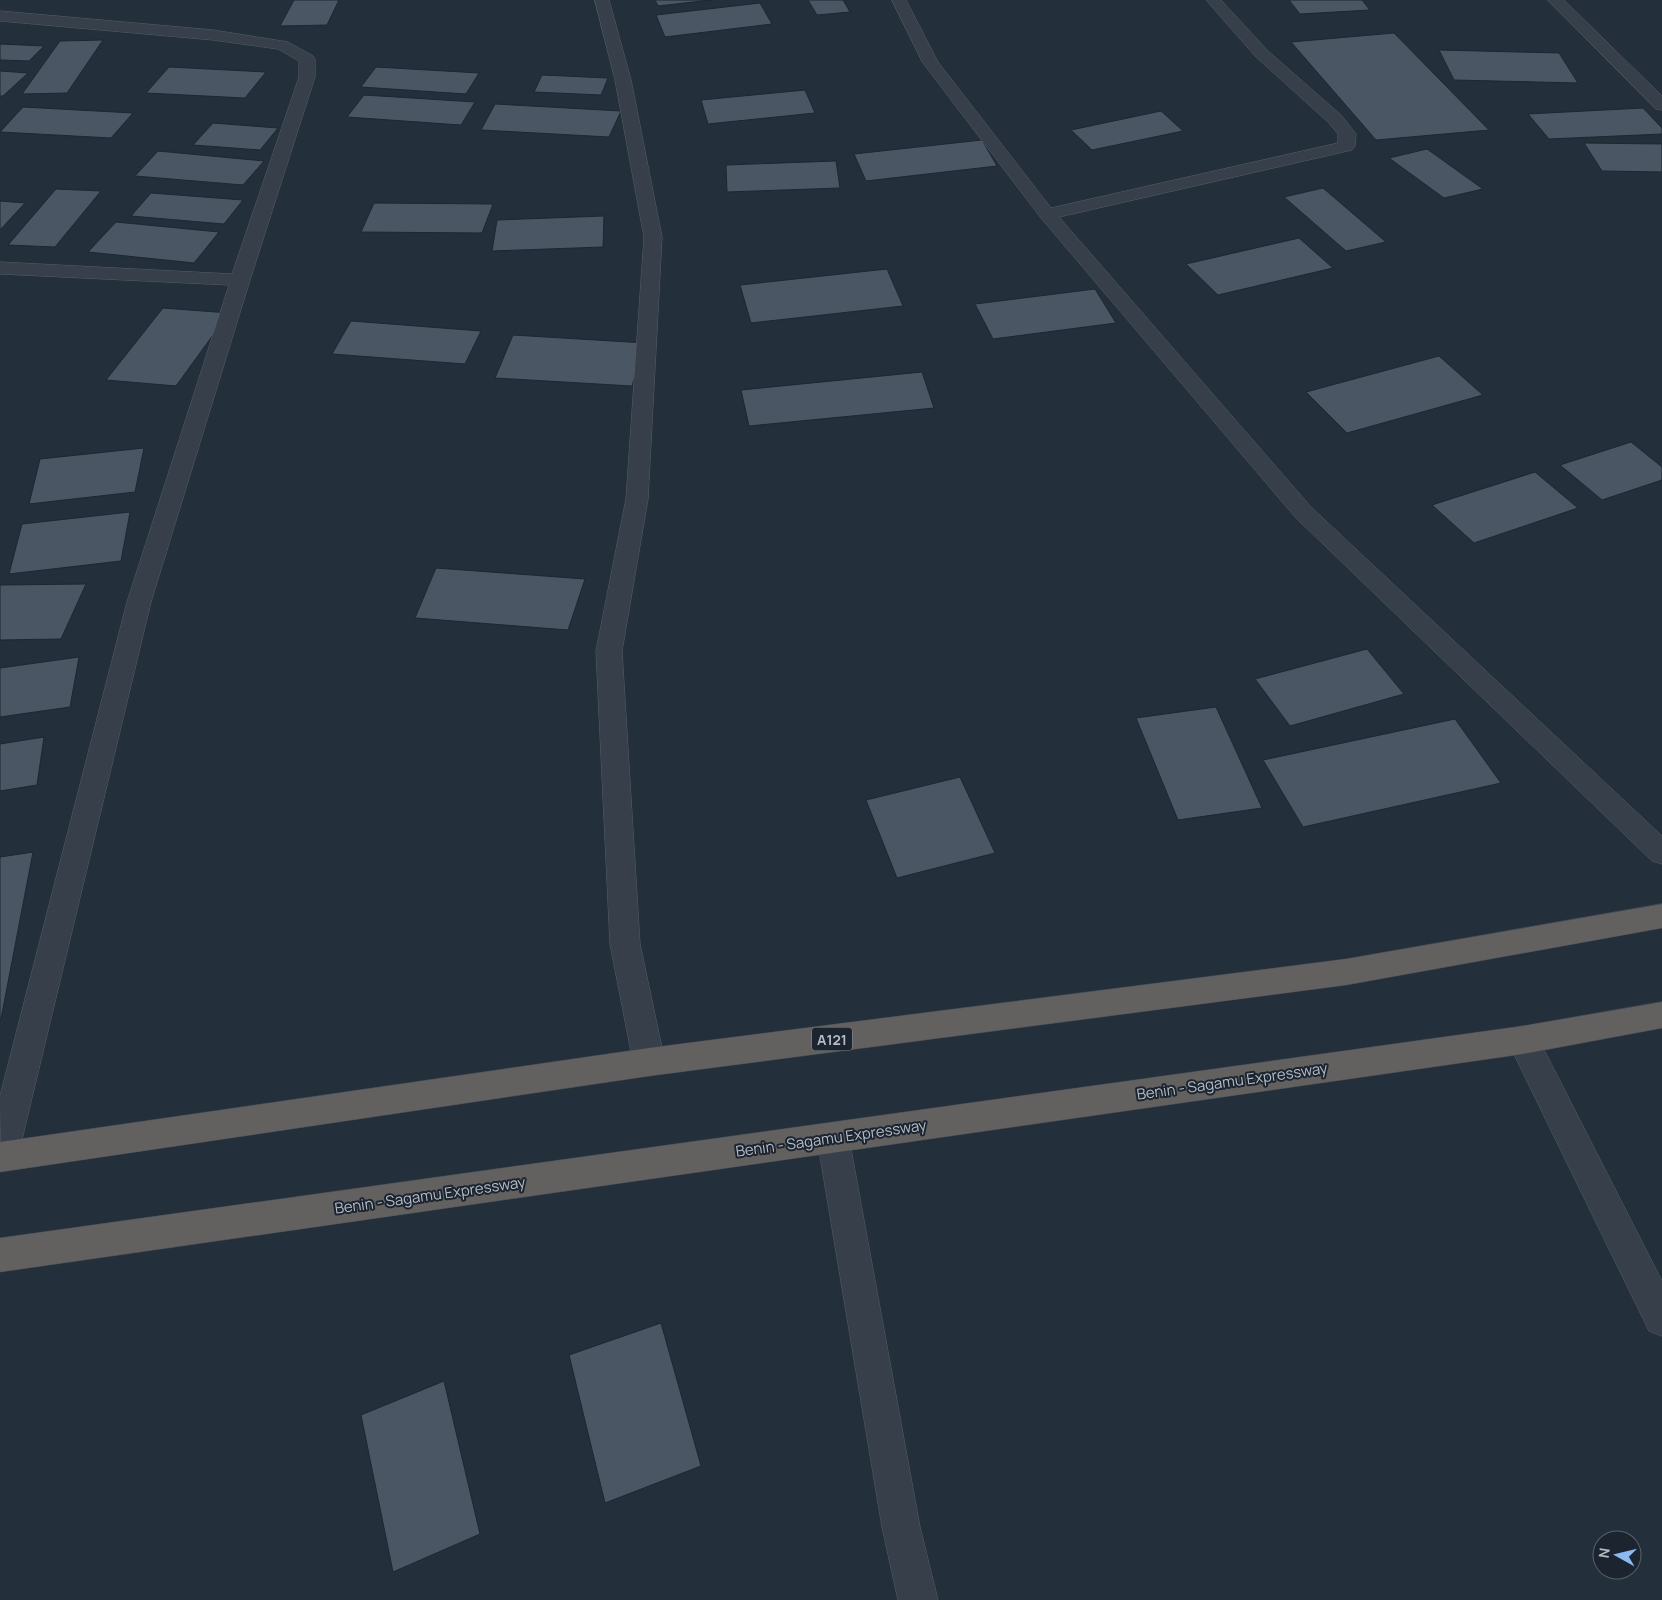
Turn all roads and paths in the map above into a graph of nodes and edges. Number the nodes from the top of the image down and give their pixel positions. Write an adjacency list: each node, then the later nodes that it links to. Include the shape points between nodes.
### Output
1 (602, 0): 14 (street, via 623,80 654,237 637,499 609,651 625,944)
2 (899, 0): 7 (street, via 931,64)
3 (1213, 0): 7 (street, via 1262,54 1335,119 1347,134 1346,146)
4 (1554, 0): 6 (street)
5 (0, 16): 9 (street, via 213,35 282,45 307,59 307,77)
6 (1662, 105)
7 (1046, 214): 10 (street, via 1303,512)
8 (0, 268): 9 (street)
9 (240, 280): 16 (street, via 139,602)
10 (1662, 853)
11 (1662, 916): 14 (highway, A121, via 1346,972)
12 (1662, 1015): 13 (highway, Benin - Sagamu Expressway)
13 (1524, 1040): 15 (highway, Benin - Sagamu Expressway); 18 (street)
14 (649, 1062): 16 (highway, A121)
15 (833, 1138): 17 (highway, Benin - Sagamu Expressway); 19 (street, via 901,1527)
16 (0, 1157)
17 (0, 1255)
18 (1662, 1318)
19 (918, 1600)

